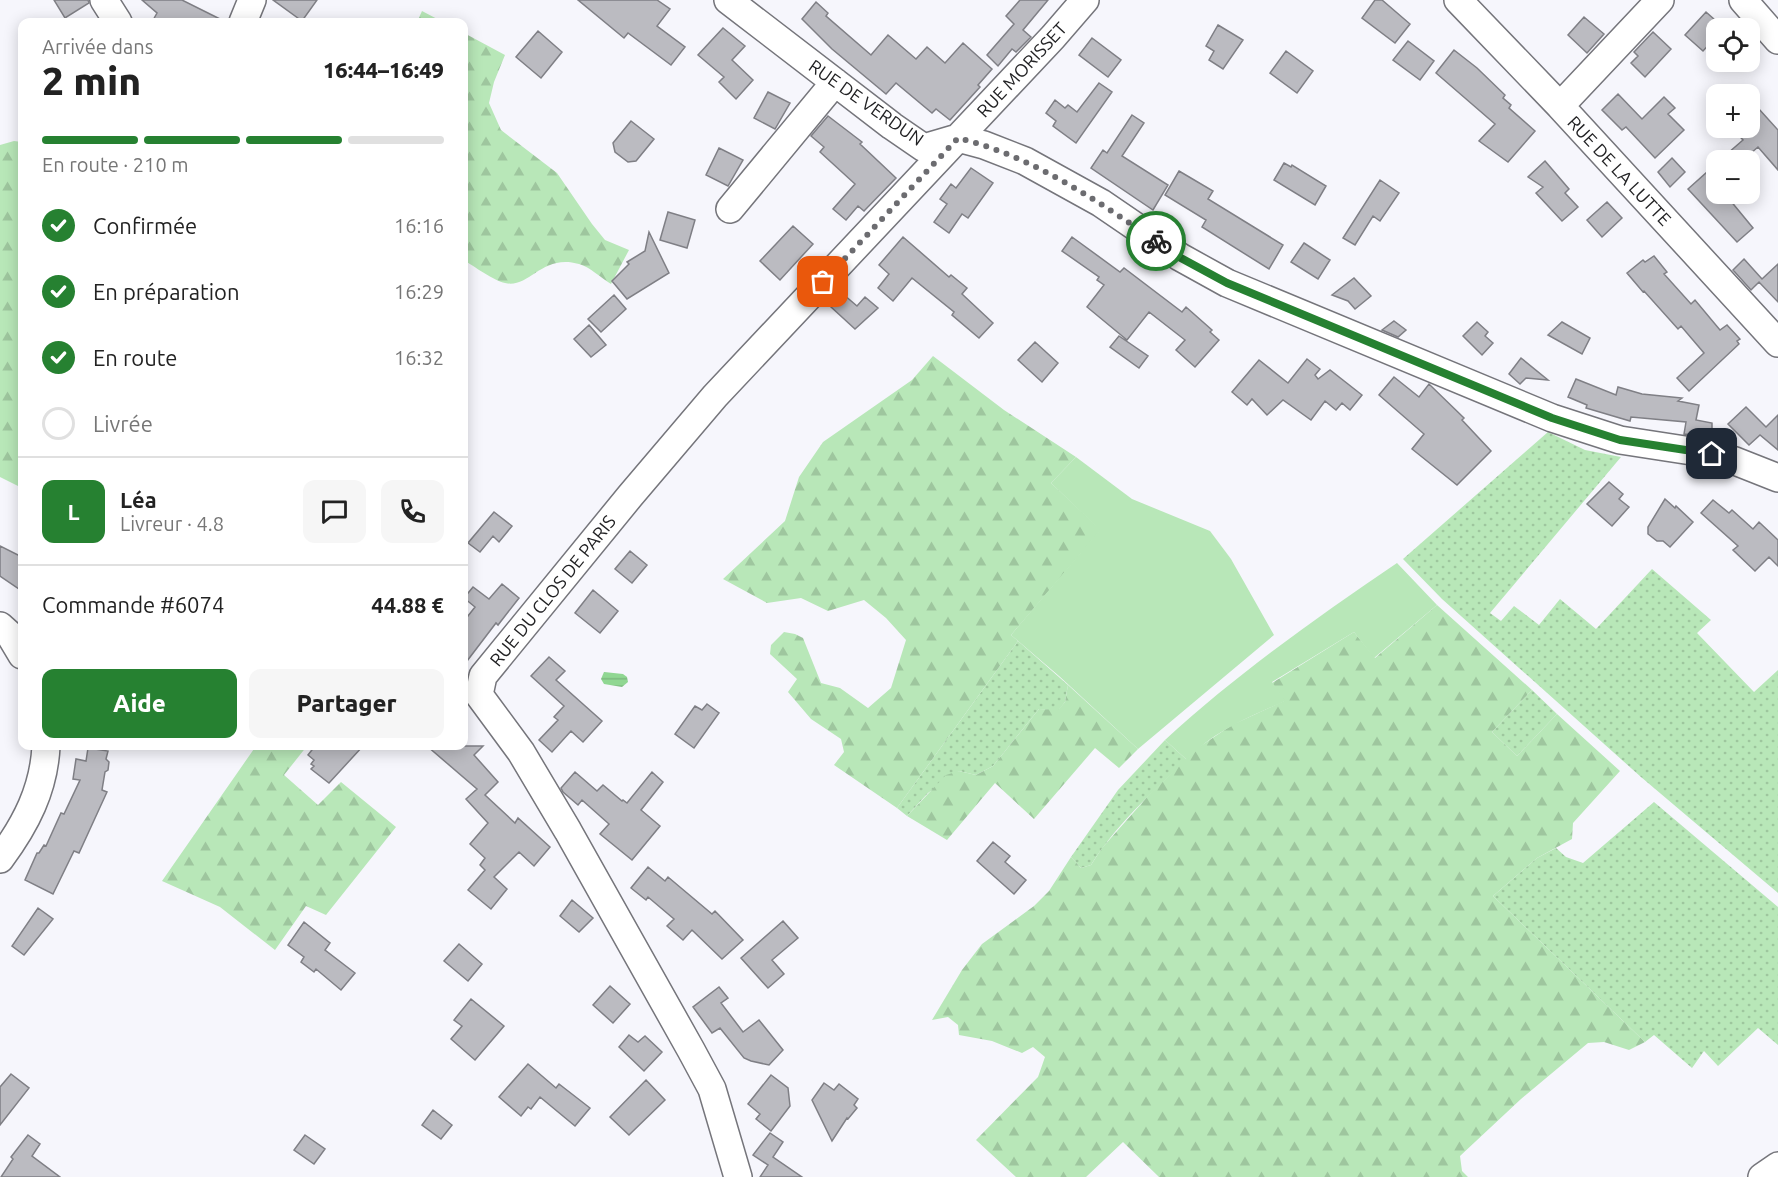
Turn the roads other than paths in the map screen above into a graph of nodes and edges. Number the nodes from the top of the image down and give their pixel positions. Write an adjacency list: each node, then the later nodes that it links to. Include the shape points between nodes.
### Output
1 (104, 0): 8 (street)
2 (252, 0): 9 (street)
3 (728, 0): 11 (street, RUE DE VERDUN)
4 (1084, 0): 13 (street, RUE MORISSET)
5 (1458, 0): 12 (street, RUE DE LA LUTTE)
6 (1660, 0): 12 (street)
7 (1743, 0): 10 (street)
8 (115, 18)
9 (245, 18)
10 (1778, 40)
11 (835, 82): 13 (street, RUE DE VERDUN, via 924,148); 14 (street)
12 (1560, 106): 15 (street, RUE DE LA LUTTE)
13 (958, 138): 16 (street, via 1025,161 1101,203 1179,257 1288,309 1552,418 1620,440 1712,454); 19 (street, RUE DU CLOS DE PARIS, via 715,396)
14 (730, 209)
15 (1778, 343)
16 (1778, 478)
17 (0, 626): 18 (street)
18 (18, 648)
19 (471, 687): 23 (street, RUE DU CLOS DE PARIS, via 521,752 691,1050 712,1089)
20 (46, 750): 21 (street, via 34,803)
21 (0, 859)
22 (1778, 1166): 24 (street)
23 (738, 1177)
24 (1761, 1177)

